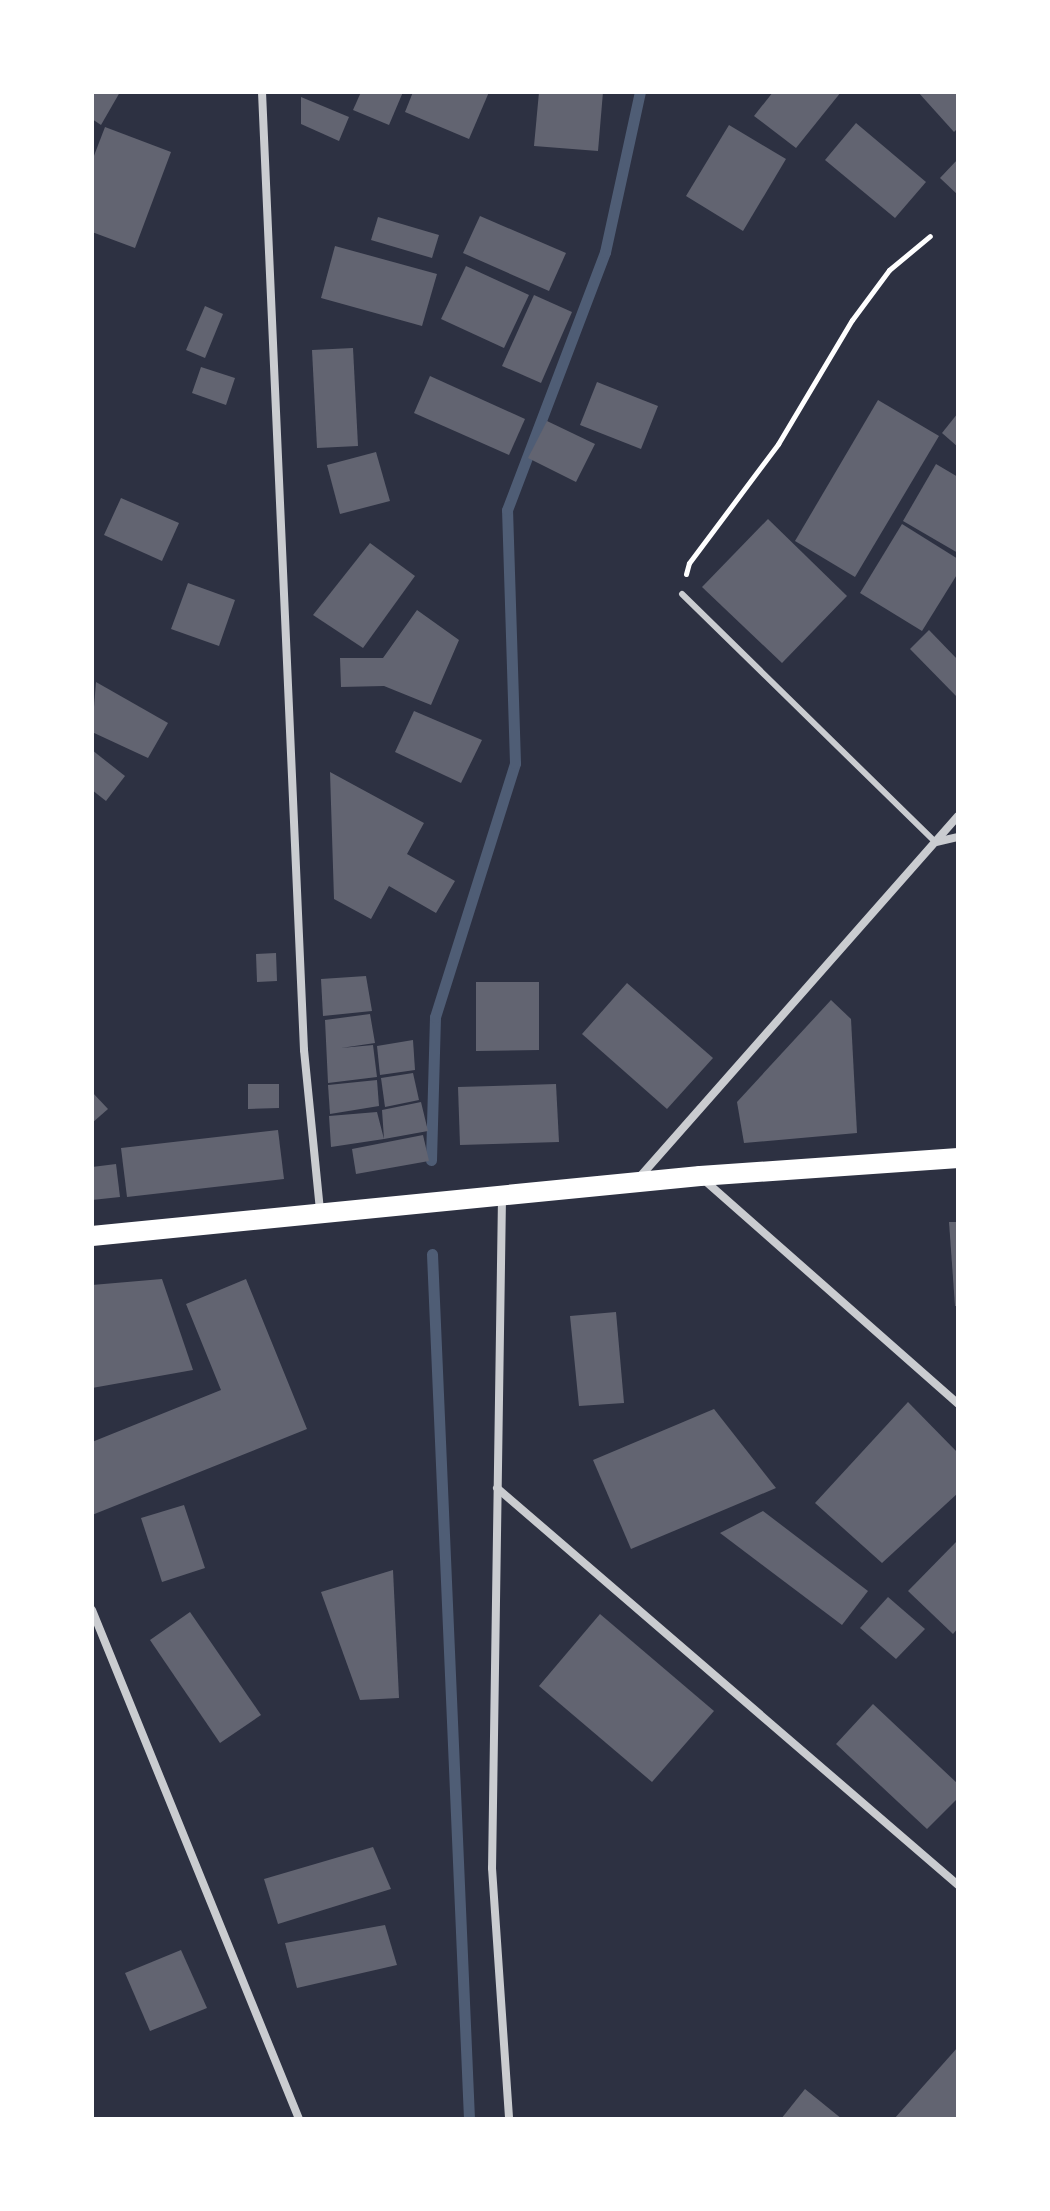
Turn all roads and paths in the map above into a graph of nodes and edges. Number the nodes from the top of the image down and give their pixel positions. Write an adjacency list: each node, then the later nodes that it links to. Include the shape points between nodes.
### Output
1 (262, 92): 11 (street, via 304,1050)
2 (930, 236): 3 (path, via 889,270 852,320 778,444 689,563)
3 (682, 594): 6 (lane)
4 (958, 816): 6 (street)
5 (958, 837): 6 (street)
6 (935, 842): 9 (street)
7 (958, 1158): 8 (main road)
8 (700, 1176): 9 (main road); 13 (street)
9 (635, 1183): 10 (main road)
10 (502, 1194): 11 (main road); 14 (street)
11 (320, 1211): 12 (main road)
12 (92, 1236)
13 (958, 1404)
14 (497, 1488): 16 (street); 18 (street, via 492,1868)
15 (92, 1610): 17 (street)
16 (958, 1885)
17 (299, 2119)
18 (509, 2119)

